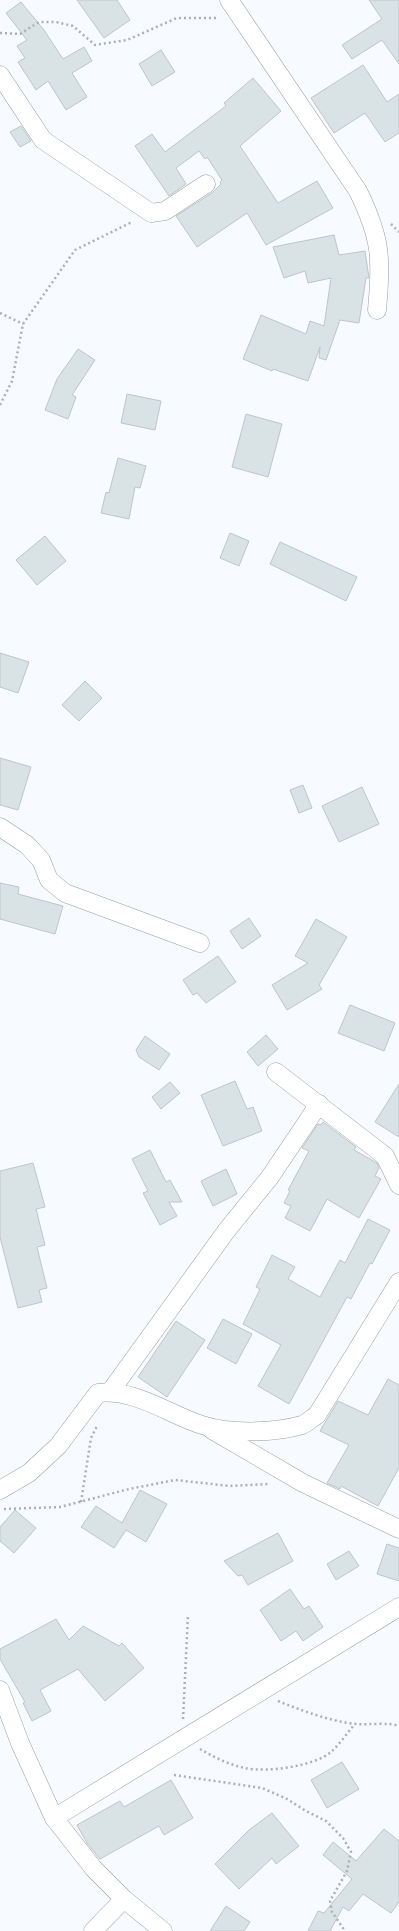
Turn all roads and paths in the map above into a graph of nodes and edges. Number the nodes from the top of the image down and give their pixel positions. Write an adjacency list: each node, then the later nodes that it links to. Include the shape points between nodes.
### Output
1 (229, 0): 2 (street)
2 (240, 18): 3 (path, via 177,18 127,40 95,45 73,26 56,22 39,22 20,34); 7 (street, via 358,190 368,210 378,239 380,263)
3 (0, 33)
4 (0, 75): 6 (street, via 44,140)
5 (206, 184): 6 (street, via 165,211)
6 (151, 213): 9 (path, via 75,250)
7 (377, 310)
8 (0, 313): 9 (path)
9 (23, 324): 10 (path, via 12,381)
10 (0, 405)
11 (0, 827): 12 (street, via 27,845 41,860 49,880 65,893)
12 (200, 943)
13 (276, 1072): 14 (street)
14 (319, 1104): 15 (street, via 385,1156); 17 (street, via 270,1177 227,1230)
15 (399, 1185)
16 (399, 1282): 19 (street, via 317,1415 303,1424 275,1431 242,1431)
17 (110, 1392): 19 (street, via 151,1403); 21 (street, via 98,1393 58,1446 29,1473)
18 (100, 1422): 22 (path, via 91,1438)
19 (203, 1425): 24 (street, via 303,1483)
20 (273, 1484): 22 (path, via 230,1486 175,1480)
21 (0, 1490)
22 (81, 1502): 23 (path, via 60,1507)
23 (0, 1508)
24 (399, 1529)
25 (399, 1607): 31 (street)
26 (188, 1615): 31 (path, via 183,1686)
27 (0, 1690): 33 (street, via 20,1743)
28 (274, 1699): 29 (path, via 309,1714)
29 (355, 1724): 30 (path); 31 (path, via 330,1753 306,1764 278,1769 246,1768 218,1759)
30 (399, 1726)
31 (183, 1740): 33 (street)
32 (174, 1775): 37 (path, via 262,1788 326,1821 343,1838 351,1852 347,1871 330,1902 332,1912)
33 (54, 1818): 34 (street, via 94,1869)
34 (124, 1899): 35 (street); 36 (street)
35 (93, 1931)
36 (163, 1931)
37 (345, 1931)

